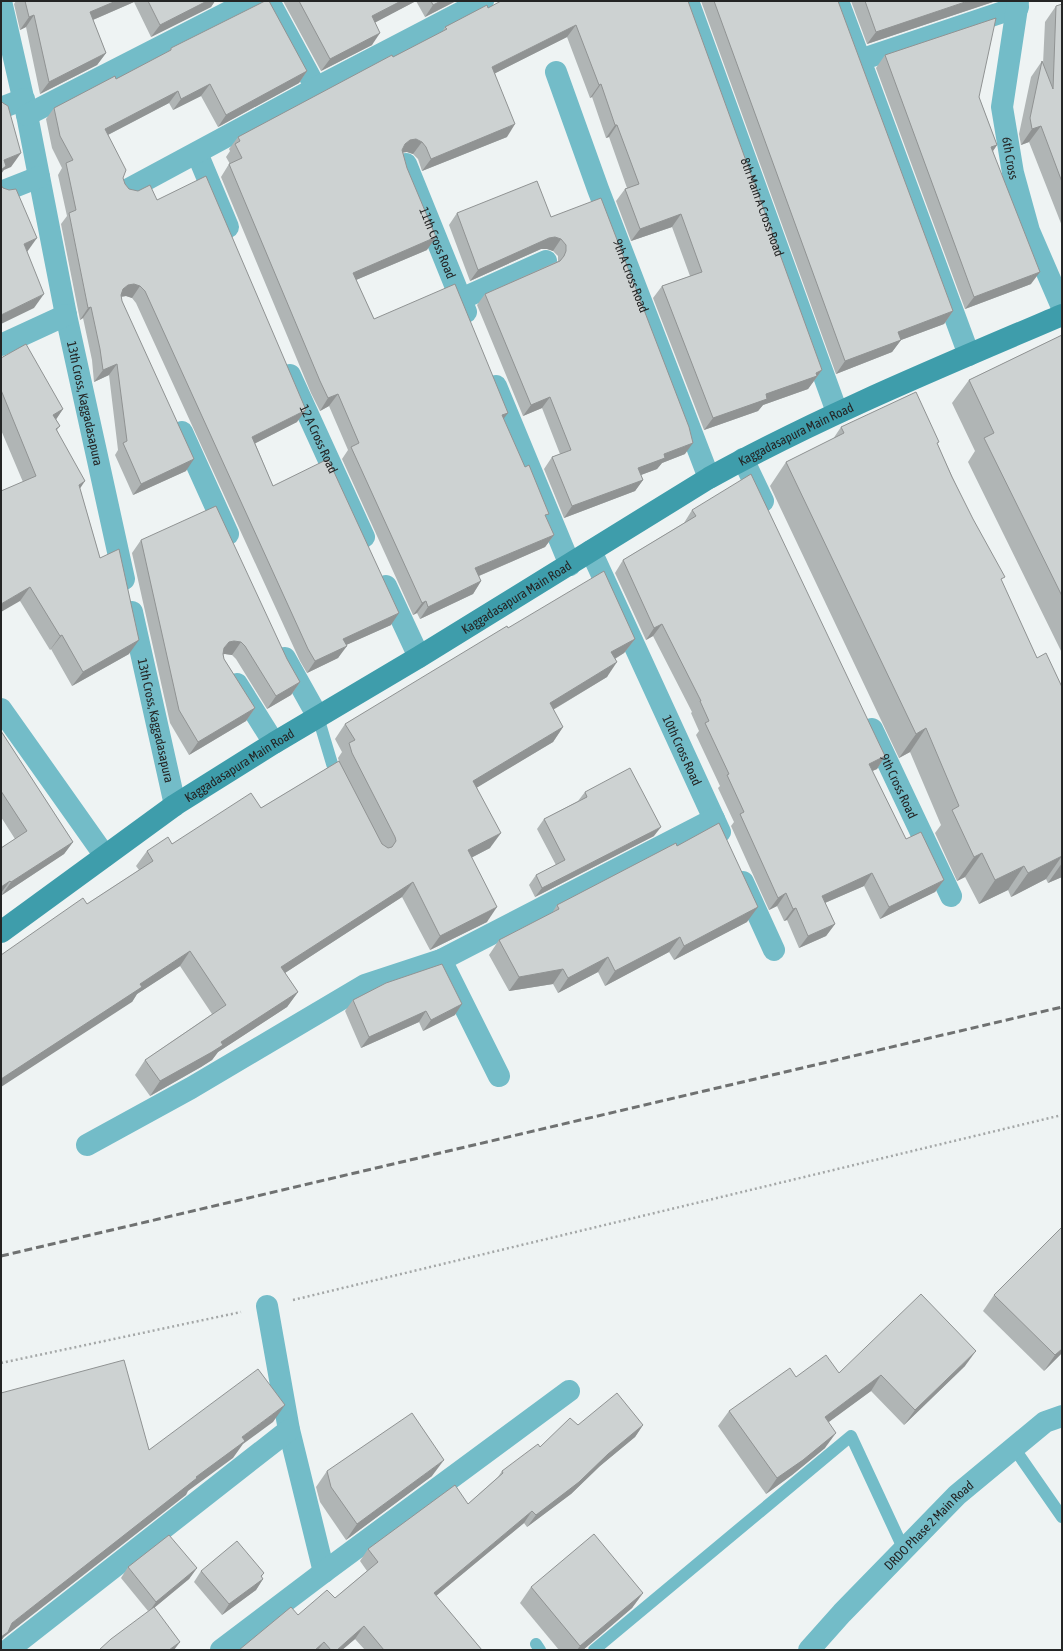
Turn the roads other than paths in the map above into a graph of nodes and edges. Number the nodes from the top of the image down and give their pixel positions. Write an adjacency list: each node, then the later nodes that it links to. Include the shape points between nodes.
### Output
1 (1, 1): 11 (street, 13th Cross, Kaggadasapura)
2 (250, 1): 11 (street)
3 (268, 1): 10 (street)
4 (483, 1): 10 (street)
5 (688, 1): 29 (street, 8th Main A Cross Road)
6 (838, 1): 8 (street)
7 (1018, 4): 8 (street); 21 (street, 6th Cross, via 1002,107 1013,173 1029,231)
8 (860, 60): 27 (street)
9 (556, 72): 32 (street, 9th A Cross Road)
10 (316, 88): 13 (street)
11 (26, 107): 12 (street); 15 (street, 13th Cross, Kaggadasapura)
12 (1, 108)
13 (196, 153): 16 (street); 18 (street)
14 (406, 164): 20 (street, 11th Cross Road)
15 (39, 177): 17 (street); 22 (street, 13th Cross, Kaggadasapura)
16 (127, 190)
17 (1, 192)
18 (236, 246)
19 (546, 261): 20 (street)
20 (461, 299): 24 (street, 11th Cross Road)
21 (1062, 307)
22 (66, 315): 25 (street); 45 (street, 13th Cross, Kaggadasapura)
23 (1062, 315): 27 (main road, Kaggadasapura Main Road)
24 (473, 329)
25 (1, 346)
26 (282, 355): 38 (street, 12 A Cross Road)
27 (969, 355): 29 (main road, Kaggadasapura Main Road, via 909,390)
28 (488, 366): 36 (street)
29 (837, 412): 31 (main road, Kaggadasapura Main Road)
30 (174, 415): 35 (street)
31 (743, 459): 32 (main road, Kaggadasapura Main Road); 33 (street)
32 (709, 478): 34 (main road, Kaggadasapura Main Road)
33 (771, 516)
34 (591, 551): 36 (main road, Kaggadasapura Main Road); 46 (street, 10th Cross Road)
35 (236, 552)
36 (570, 565): 38 (main road, Kaggadasapura Main Road)
37 (276, 638): 42 (street, via 289,667)
38 (419, 657): 42 (main road, Kaggadasapura Main Road)
39 (226, 666): 43 (street)
40 (1, 709): 47 (street)
41 (863, 710): 48 (street, 9th Cross Road)
42 (318, 717): 43 (main road, Kaggadasapura Main Road); 44 (lane, via 333,767)
43 (274, 742): 45 (main road, Kaggadasapura Main Road)
44 (347, 794)
45 (175, 805): 47 (main road, Kaggadasapura Main Road)
46 (714, 819): 50 (street, 10th Cross Road); 51 (street)
47 (105, 856): 49 (main road, Kaggadasapura Main Road)
48 (951, 896)
49 (3, 927)
50 (774, 950)
51 (441, 960): 52 (street); 53 (street, via 365,985 191,1088)
52 (499, 1076)
53 (86, 1145)
54 (267, 1306): 57 (street)
55 (569, 1391): 61 (street)
56 (1062, 1416): 58 (street, DRDO Phase 2 Main Road, via 1045,1422)
57 (289, 1430): 61 (street); 62 (street)
58 (1014, 1448): 59 (lane); 60 (street, DRDO Phase 2 Main Road, via 957,1495)
59 (1062, 1517)
60 (904, 1550): 64 (lane, via 852,1436); 65 (street, DRDO Phase 2 Main Road)
61 (324, 1572): 63 (street)
62 (8, 1650)
63 (220, 1650)
64 (594, 1650)
65 (809, 1650)

